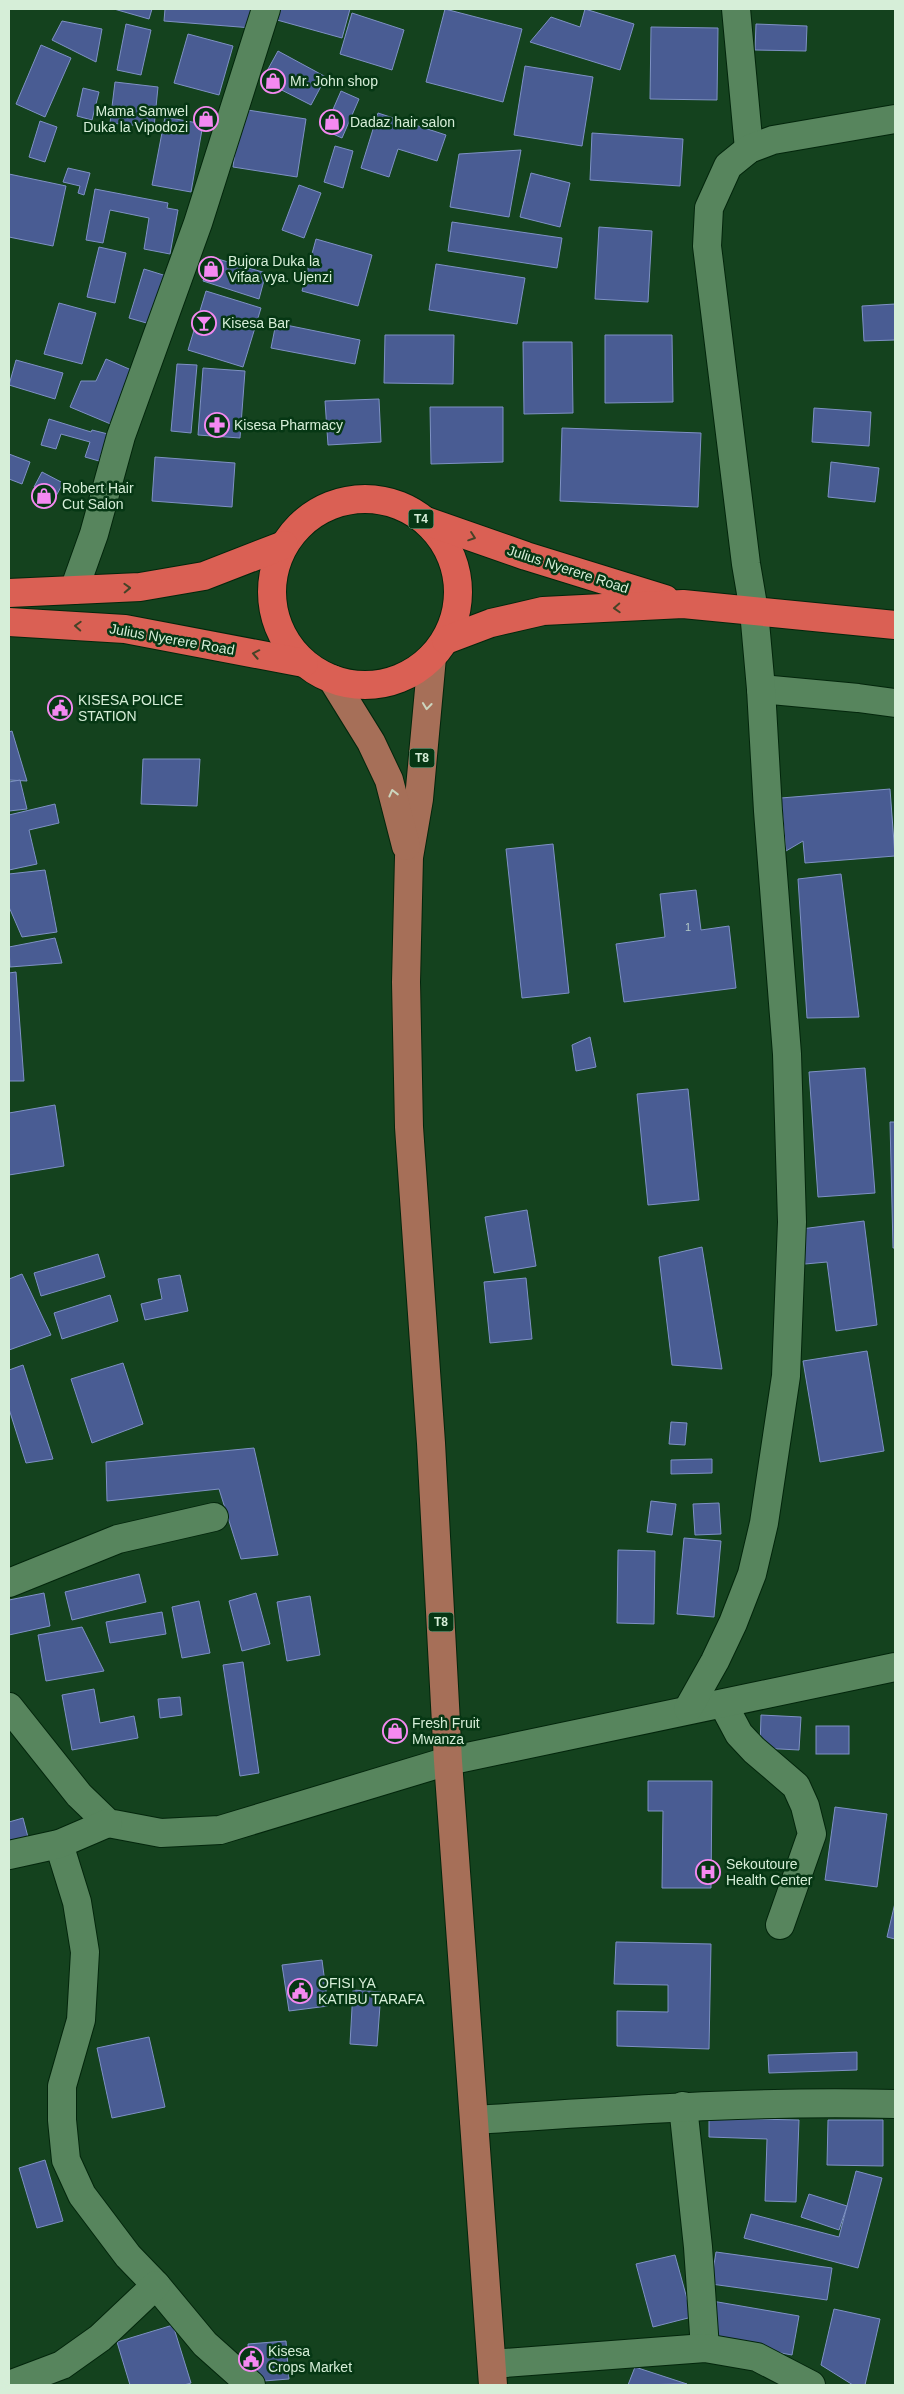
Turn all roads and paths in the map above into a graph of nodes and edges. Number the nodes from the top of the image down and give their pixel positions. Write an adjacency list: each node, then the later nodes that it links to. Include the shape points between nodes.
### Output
1 (266, 9): 7 (street, via 198,223 121,436 94,534)
2 (736, 9): 4 (street)
3 (895, 119): 4 (street, via 773,140)
4 (749, 149): 10 (street, via 728,166 709,208 707,246)
5 (426, 521): 6 (highway, Julius Nyerere Road / T4, via 398,505 366,499 333,504 305,520); 9 (highway, Julius Nyerere Road / T4, one-way to 9, via 526,556); 13 (highway, Julius Nyerere Road / T4, via 447,546 457,577 457,609)
6 (284, 545): 7 (highway, Julius Nyerere Road / T4, one-way to 6, via 140,587 204,576); 14 (highway, Julius Nyerere Road / T4, via 273,575 272,607 283,638)
7 (74, 590): 8 (highway, Julius Nyerere Road / T4)
8 (9, 593)
9 (683, 604): 10 (highway, Julius Nyerere Road / T4); 13 (highway, Julius Nyerere Road / T4, one-way to 13, via 543,611 491,623)
10 (754, 611): 12 (highway, Julius Nyerere Road / T4); 16 (street)
11 (9, 622): 14 (highway, Julius Nyerere Road / T4, one-way to 11, via 125,629)
12 (895, 625)
13 (439, 648): 15 (highway, Julius Nyerere Road / T4, via 402,678 367,685); 18 (main road, T8, one-way to 18)
14 (304, 663): 15 (highway, Julius Nyerere Road / T4)
15 (332, 679): 18 (main road, T8, one-way to 15, via 390,780)
16 (761, 689): 17 (street); 24 (street, via 787,1054 792,1222 786,1376 764,1523 752,1574 734,1623)
17 (895, 703)
18 (409, 858): 25 (main road, T8, via 406,982 408,1126)
19 (214, 1517): 20 (street, via 118,1539)
20 (9, 1584)
21 (895, 1666): 22 (street)
22 (722, 1704): 24 (street); 29 (street, via 739,1734 796,1786 805,1806 812,1834)
23 (9, 1707): 26 (street, via 79,1795)
24 (688, 1709): 25 (street)
25 (448, 1761): 26 (street, via 220,1830 161,1832); 32 (main road, T8)
26 (108, 1823): 27 (street)
27 (59, 1844): 28 (street); 33 (street, via 77,1902 85,1952 81,2020 62,2086 66,2160 82,2195 128,2256)
28 (9, 1855)
29 (780, 1924)
30 (895, 2104): 31 (street, via 825,2102)
31 (683, 2106): 32 (street); 34 (street)
32 (474, 2120): 35 (main road, T8)
33 (156, 2285): 36 (street, via 100,2338 62,2365); 37 (street, via 205,2344)
34 (705, 2348): 35 (street); 38 (street, via 757,2358)
35 (492, 2375)
36 (9, 2385)
37 (251, 2385)
38 (811, 2385)

